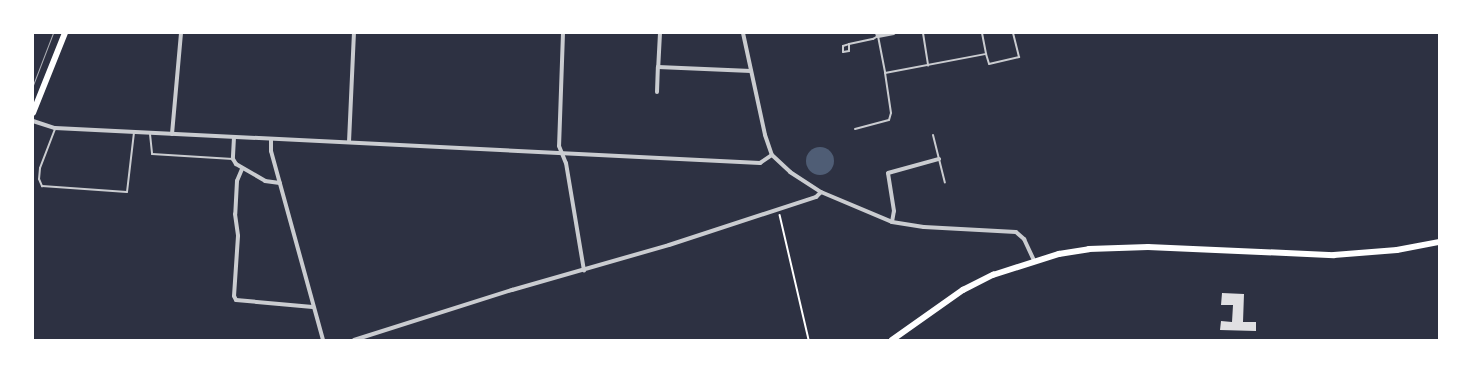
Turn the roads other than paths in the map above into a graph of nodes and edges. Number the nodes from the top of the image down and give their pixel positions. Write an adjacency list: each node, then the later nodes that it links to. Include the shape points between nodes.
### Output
1 (65, 33): 19 (main road)
2 (181, 33): 25 (street)
3 (354, 33): 29 (street)
4 (563, 33): 30 (street, via 559,146)
5 (660, 33): 15 (street)
6 (743, 33): 16 (street)
7 (893, 33): 11 (street)
8 (923, 33): 14 (lane)
9 (982, 33): 13 (lane)
10 (1013, 33): 13 (lane, via 1019,57 989,64)
11 (878, 35): 12 (lane); 17 (lane)
12 (849, 44): 12 (lane, via 843,46 843,52 849,51)
13 (986, 54): 14 (lane)
14 (928, 66): 17 (lane)
15 (658, 67): 16 (street); 18 (street)
16 (751, 71): 31 (street)
17 (885, 73): 22 (lane, via 891,113 889,120)
18 (657, 92)
19 (33, 113)
20 (33, 122): 21 (street)
21 (55, 128): 23 (street); 23 (lane, via 40,168 39,179 42,186 128,192)
22 (855, 129)
23 (134, 132): 24 (street)
24 (150, 132): 25 (street); 32 (lane, via 152,154)
25 (172, 134): 27 (street)
26 (933, 135): 33 (lane)
27 (234, 137): 28 (street); 32 (street)
28 (271, 138): 29 (street); 35 (street, via 271,151)
29 (349, 142): 30 (street)
30 (562, 153): 31 (street, via 760,163); 41 (street, via 566,163)
31 (772, 155): 37 (street, via 790,172)
32 (233, 159): 34 (street)
33 (939, 159): 36 (lane); 38 (street, via 888,173 886,177 894,211)
34 (242, 169): 35 (street, via 265,181); 42 (street, via 237,181 234,214 238,236 234,296 241,302)
35 (280, 183): 42 (street)
36 (945, 184)
37 (821, 192): 38 (street); 41 (street, via 816,198)
38 (892, 222): 40 (street, via 924,227 1016,232 1024,239)
39 (1439, 242): 40 (main road, via 1397,250 1334,255 1115,248 1082,250)
40 (1034, 260): 45 (main road, via 993,275 963,290)
41 (584, 270): 44 (street)
42 (314, 308): 43 (street)
43 (323, 340)
44 (354, 340)
45 (892, 340)

